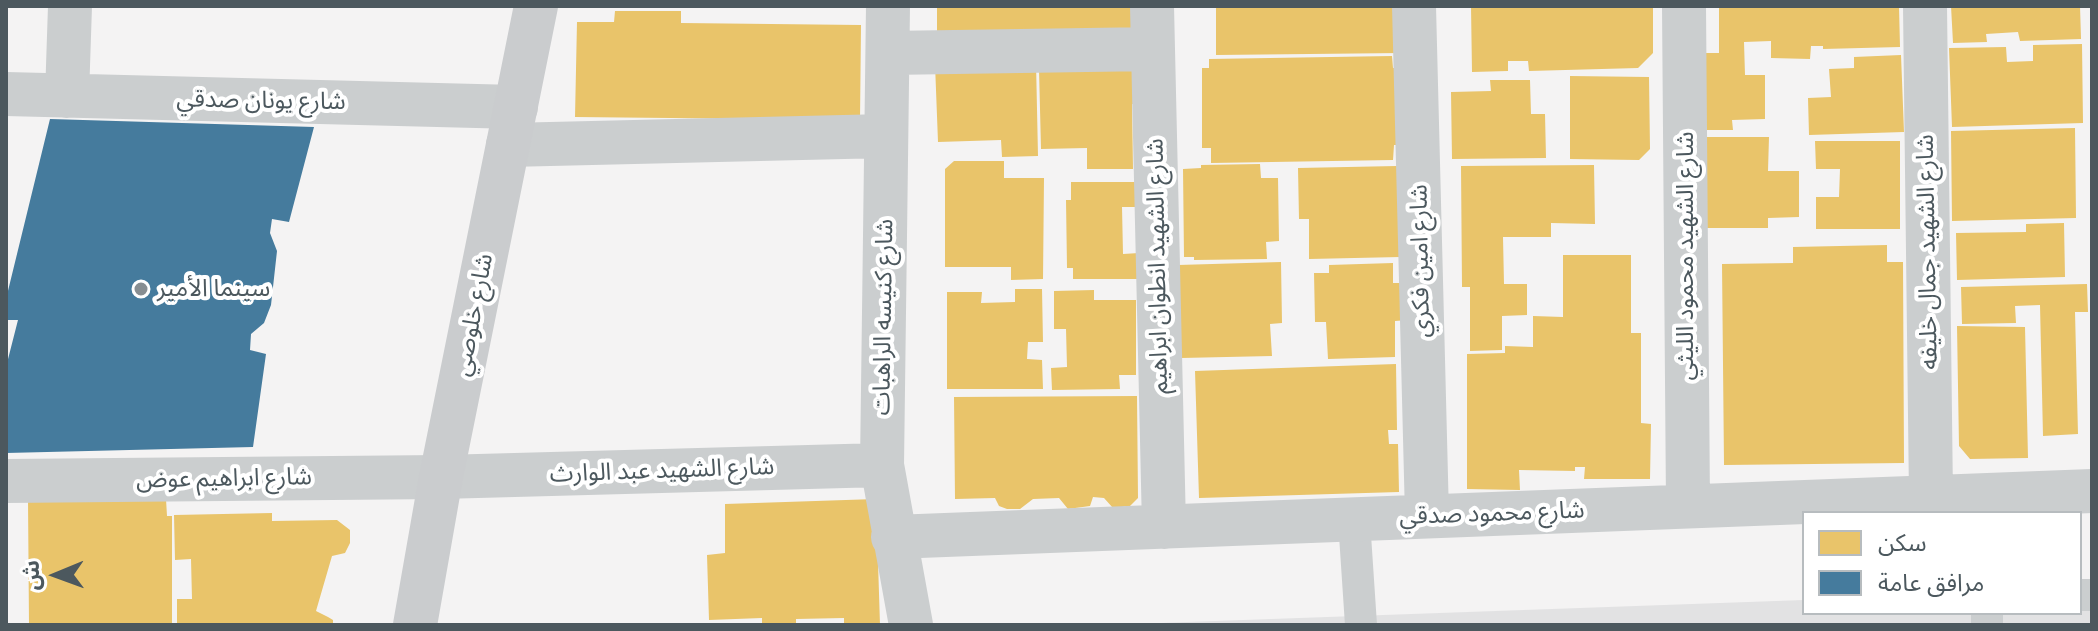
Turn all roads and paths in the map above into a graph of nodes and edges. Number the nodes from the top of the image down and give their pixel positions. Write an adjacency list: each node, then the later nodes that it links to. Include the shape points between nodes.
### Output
1 (70, 6): 11 (street)
2 (536, 6): 12 (main road, شارع خلوصي)
3 (888, 6): 9 (street, شارع كنيسه الراهبات)
4 (1152, 6): 8 (street, شارع الشهيد انطوان ابراهيم)
5 (1414, 6): 21 (street, شارع امين فكري)
6 (1684, 6): 20 (street, شارع الشهيد محمود الليثي)
7 (1925, 6): 18 (street, شارع الشهيد جمال خليفه)
8 (1153, 49): 9 (street); 23 (street, شارع الشهيد انطوان ابراهيم)
9 (888, 53): 13 (street, شارع كنيسه الراهبات)
10 (6, 94): 11 (street, شارع يونان صدقي)
11 (67, 96): 12 (street, شارع يونان صدقي)
12 (512, 126): 13 (street, شارع يونان صدقي); 15 (main road, شارع خلوصي)
13 (886, 136): 14 (street, شارع كنيسه الراهبات)
14 (882, 465): 15 (street, شارع الشهيد عبد الوارث); 24 (street, شارع كنيسه الراهبات)
15 (441, 477): 16 (street, شارع ابراهيم عوض); 25 (main road, شارع خلوصي)
16 (6, 481)
17 (2092, 491): 19 (street, شارع محمود صدقي)
18 (1931, 497): 19 (street, شارع محمود صدقي); 20 (street, شارع محمود صدقي)
19 (1983, 504)
20 (1688, 505): 21 (street, شارع محمود صدقي)
21 (1427, 516): 22 (street, شارع محمود صدقي)
22 (1354, 520): 23 (street, شارع محمود صدقي); 27 (lane)
23 (1164, 527): 24 (street, شارع محمود صدقي)
24 (893, 537): 26 (street, شارع كنيسه الراهبات)
25 (415, 625)
26 (911, 625)
27 (1361, 625)

